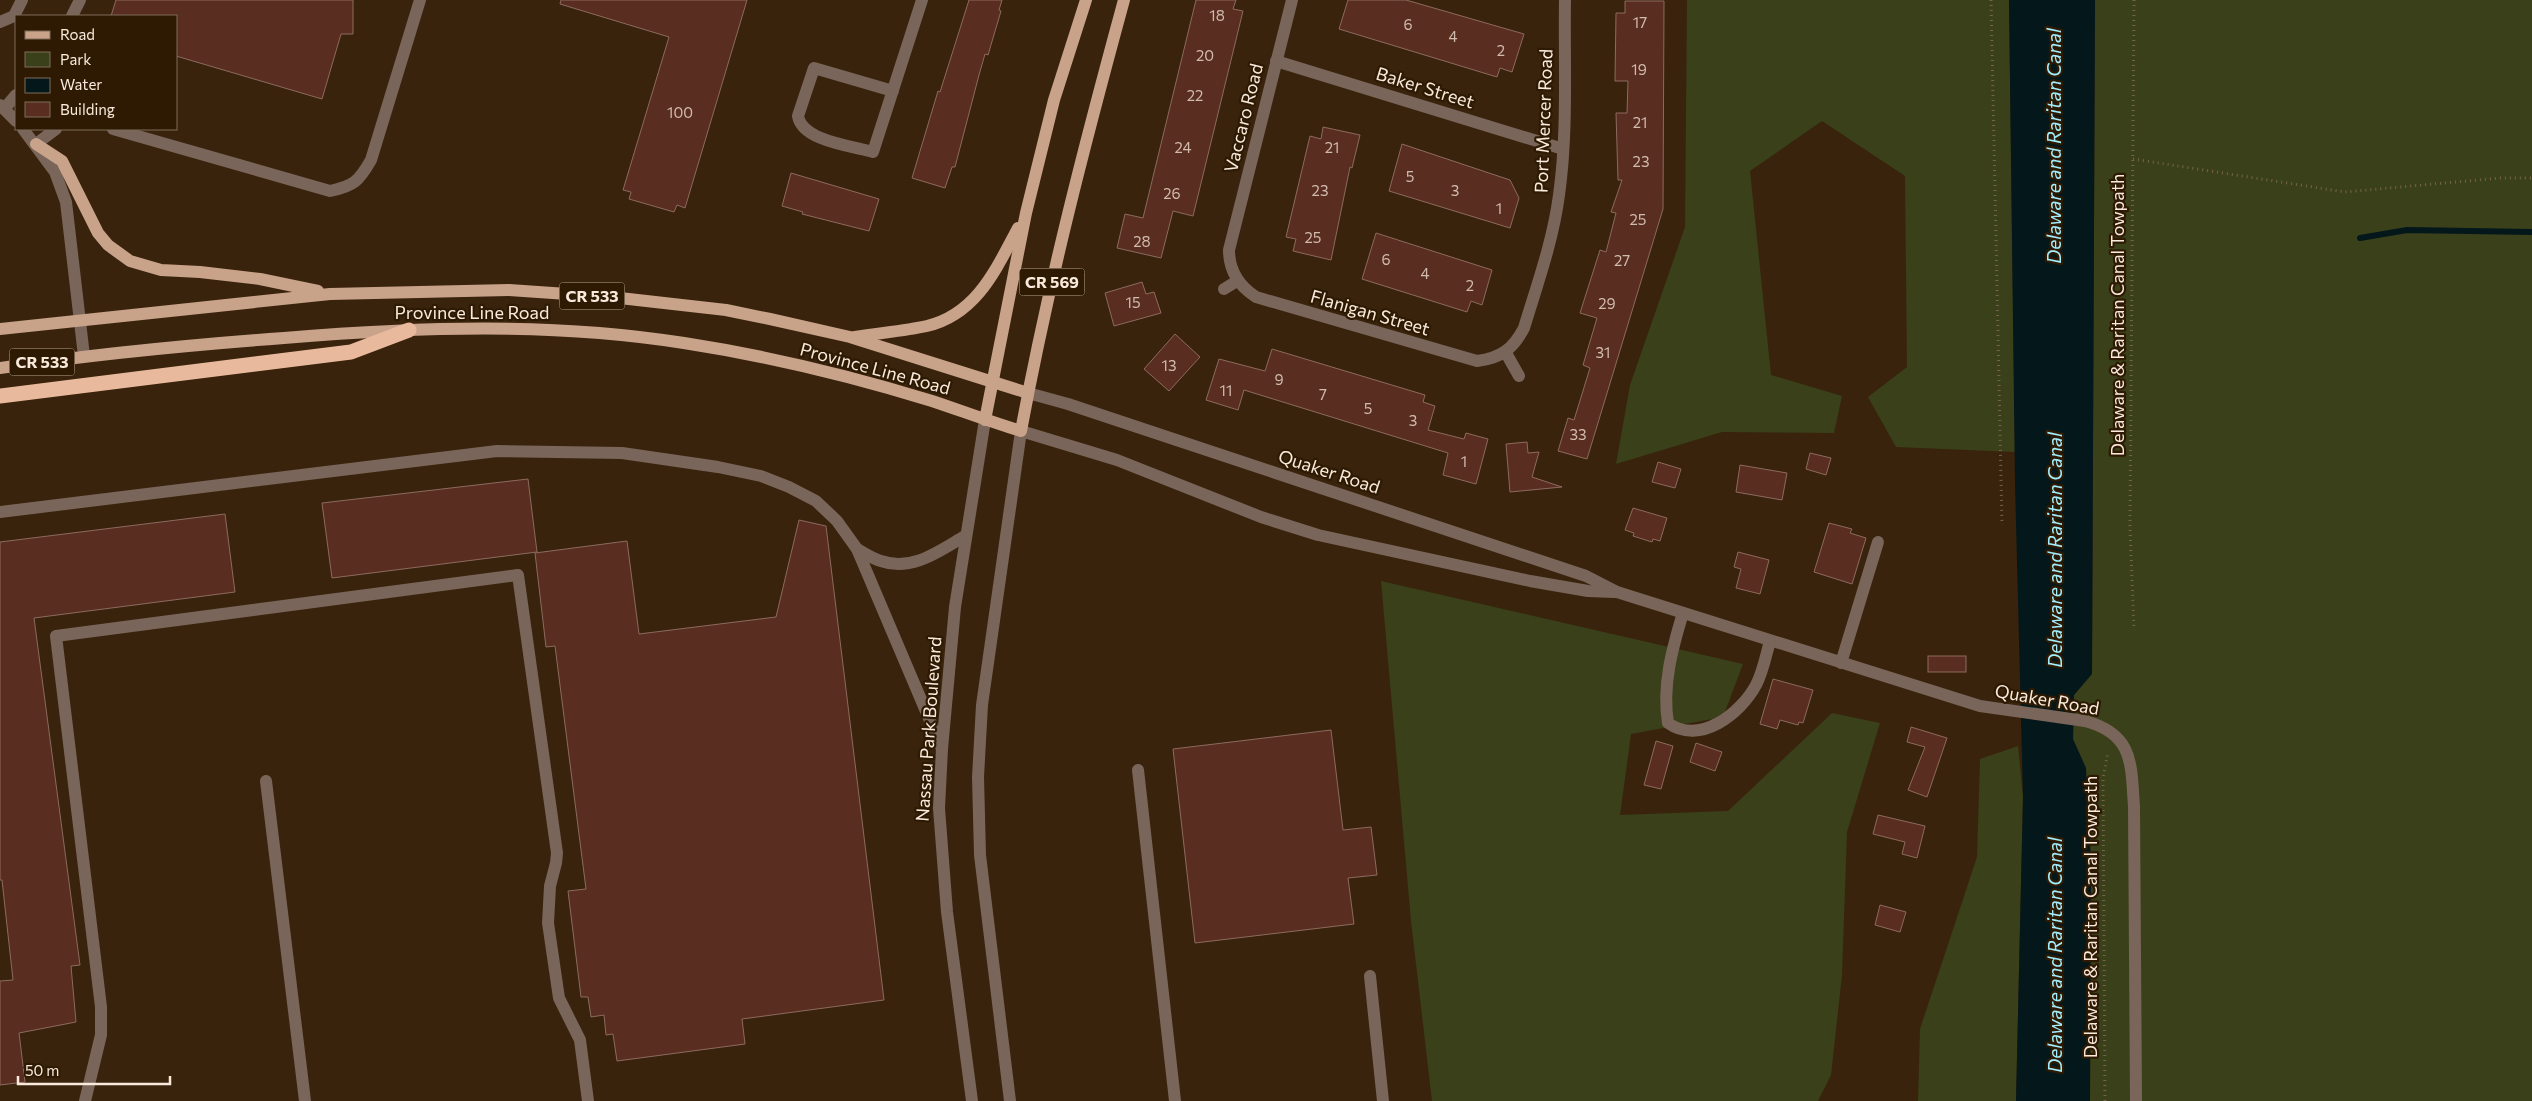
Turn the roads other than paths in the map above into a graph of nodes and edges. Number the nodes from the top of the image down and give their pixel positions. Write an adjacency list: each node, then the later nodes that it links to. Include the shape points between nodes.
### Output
1 (22, 0): 10 (street, via 14,16)
2 (80, 0): 9 (street)
3 (420, 0): 18 (street, via 371,160 361,177 347,187 330,191)
4 (922, 0): 12 (street)
5 (1086, 0): 21 (main road, CR 569, via 1054,100)
6 (1124, 0): 34 (main road, CR 569, via 1077,172)
7 (1292, 0): 11 (street, Vaccaro Road)
8 (1565, 0): 20 (street, Port Mercer Road)
9 (72, 15)
10 (0, 22)
11 (1276, 61): 20 (street, Baker Street); 22 (street, Vaccaro Road, via 1231,244 1229,261)
12 (893, 91): 12 (street, via 873,152 812,136 799,122 798,116 814,68)
13 (15, 97): 14 (street)
14 (3, 106): 15 (street)
15 (15, 120)
16 (24, 130): 19 (street)
17 (55, 130): 19 (street)
18 (116, 130)
19 (36, 144): 24 (main road, via 62,160 98,233 130,261 161,270 260,280); 25 (street, via 55,172 66,202)
20 (1564, 149): 29 (street, Port Mercer Road, via 1552,234 1524,328)
21 (1026, 213): 28 (main road, via 993,275 965,308 928,326); 33 (main road, CR 569)
22 (1237, 281): 23 (street); 29 (street, Flanigan Street, via 1256,297 1466,360 1492,360)
23 (1224, 289)
24 (330, 294): 25 (main road, Province Line Road / CR 533); 28 (main road, Province Line Road / CR 533, via 509,290 611,297 726,310)
25 (80, 320): 26 (main road, Province Line Road / CR 533); 30 (street)
26 (0, 330)
27 (409, 330): 30 (main road, Province Line Road / CR 533); 35 (highway, via 351,352); 36 (main road, Province Line Road / CR 533, via 535,329 683,343 830,372)
28 (850, 338): 33 (main road, Province Line Road / CR 533)
29 (1506, 353): 32 (street)
30 (84, 356): 31 (main road, Province Line Road / CR 533)
31 (0, 368)
32 (1519, 376)
33 (992, 381): 34 (main road, CR 533); 36 (main road, CR 569)
34 (1028, 393): 37 (main road, CR 569); 42 (street, Quaker Road / CR 533, via 1577,572)
35 (0, 396)
36 (985, 420): 37 (main road, CR 533); 39 (street, Nassau Park Boulevard)
37 (1021, 431): 42 (street, Quaker Road, via 1117,460 1261,517 1318,535 1530,581 1588,591); 54 (street, via 982,705 978,777 980,855)
38 (0, 512): 41 (street, via 497,451 622,453 718,466 761,476 789,487 816,501 837,521)
39 (965, 536): 41 (street, via 931,556 905,565 881,561); 46 (street, Nassau Park Boulevard)
40 (1878, 542): 45 (street)
41 (856, 548): 46 (street)
42 (1617, 592): 43 (street, Quaker Road / CR 533)
43 (1683, 613): 44 (street, Quaker Road / CR 533); 44 (street, via 1672,647 1666,707 1668,723 1684,732 1698,731 1722,721 1746,703 1758,683)
44 (1770, 641): 45 (street, Quaker Road / CR 533)
45 (1841, 663): 57 (street, Quaker Road / CR 533, via 1980,706 2085,721 2116,734 2125,746 2131,766 2134,807)
46 (942, 749): 53 (street, Nassau Park Boulevard, via 941,854)
47 (1138, 770): 55 (street)
48 (266, 781): 51 (street)
49 (1370, 976): 56 (street)
50 (85, 1101): 52 (street, via 101,1035 101,1007 56,636 518,575 557,853 550,886 548,923 559,998 580,1040)
51 (305, 1101)
52 (588, 1101)
53 (972, 1101)
54 (1010, 1101)
55 (1175, 1101)
56 (1383, 1101)
57 (2136, 1101)

